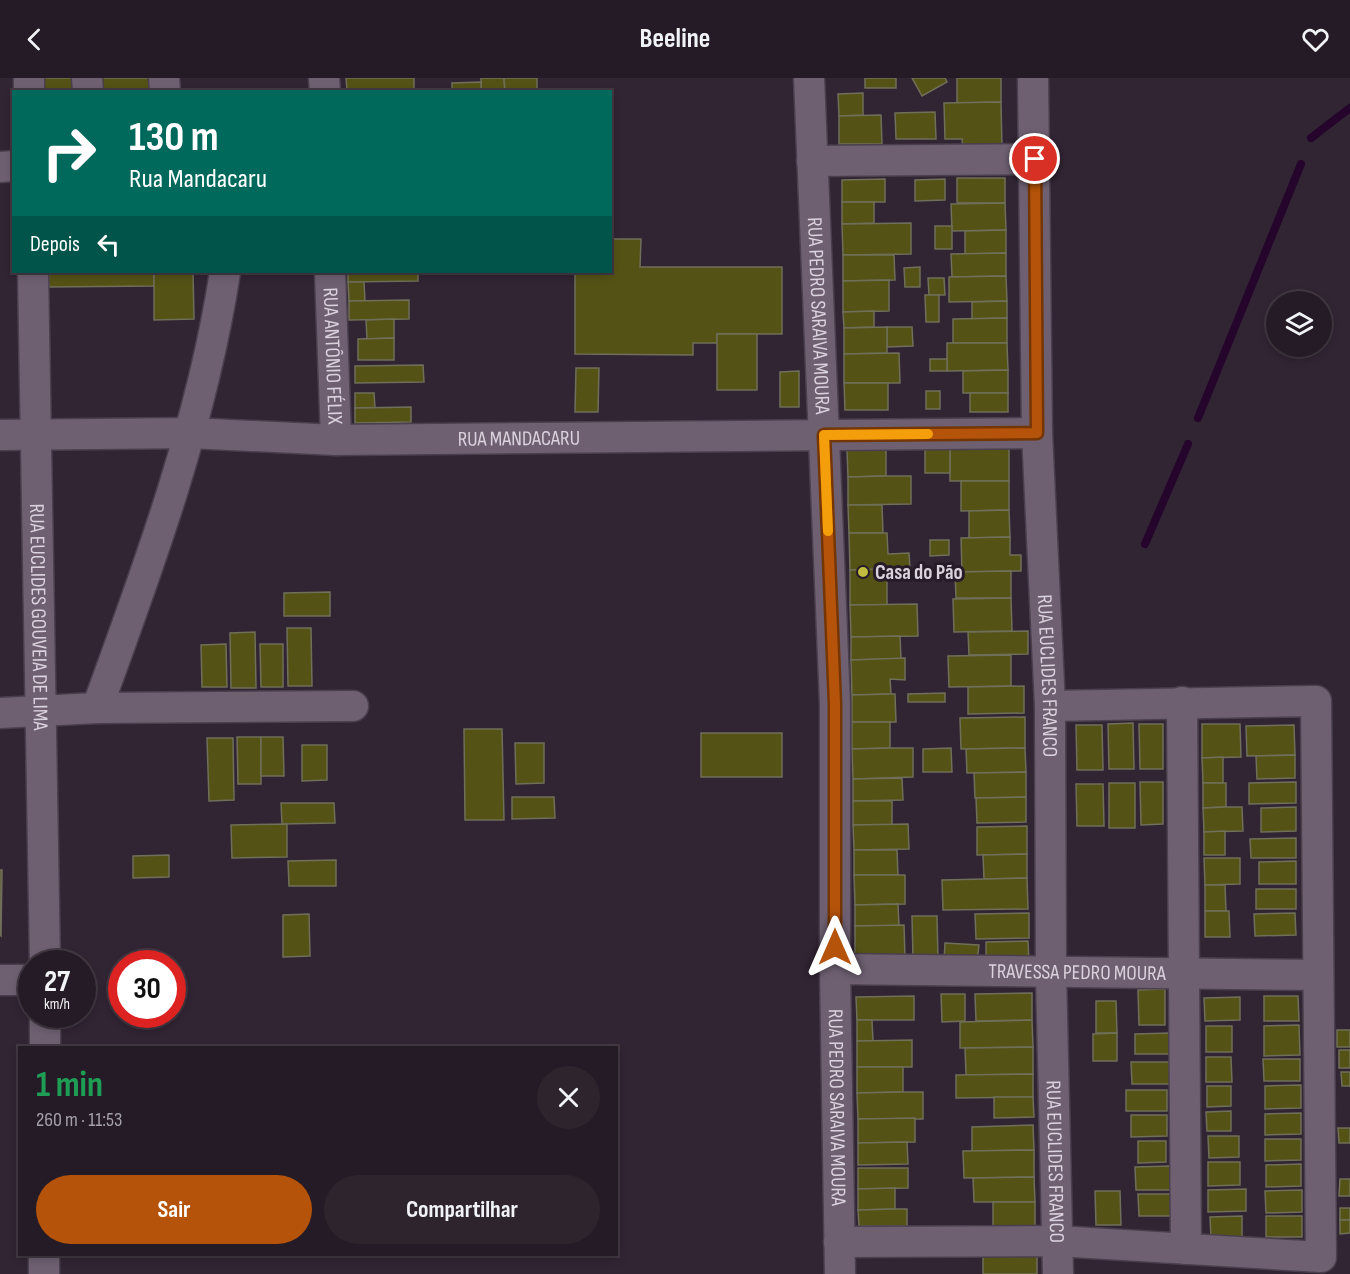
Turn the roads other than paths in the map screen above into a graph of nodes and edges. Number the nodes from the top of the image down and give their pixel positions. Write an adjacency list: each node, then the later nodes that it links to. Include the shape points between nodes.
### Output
1 (809, 78): 4 (street, RUA PEDRO SARAIVA MOURA)
2 (1033, 78): 3 (street, RUA EUCLIDES FRANCO)
3 (1035, 159): 4 (street); 9 (street, RUA EUCLIDES FRANCO)
4 (812, 161): 12 (street, RUA PEDRO SARAIVA MOURA)
5 (33, 273): 10 (street, RUA EUCLIDES GOUVEIA DE LIMA)
6 (225, 273): 8 (street)
7 (330, 273): 13 (street, RUA ANTÔNIO FÉLIX)
8 (190, 433): 10 (street, RUA MANDACARU); 13 (street, RUA MANDACARU); 17 (street, via 159,540)
9 (1037, 433): 12 (street, RUA MANDACARU); 16 (street, RUA EUCLIDES FRANCO)
10 (36, 434): 11 (street, RUA MANDACARU); 18 (street, RUA EUCLIDES GOUVEIA DE LIMA)
11 (0, 435)
12 (824, 435): 13 (street, RUA MANDACARU); 21 (street, RUA PEDRO SARAIVA MOURA, via 835,704)
13 (336, 440)
14 (1182, 702): 16 (street); 23 (street); 24 (street, via 1316,701)
15 (353, 706): 17 (street)
16 (1050, 706): 22 (street, RUA EUCLIDES FRANCO)
17 (97, 708): 18 (street)
18 (40, 712): 19 (street); 20 (street, RUA EUCLIDES GOUVEIA DE LIMA)
19 (0, 713)
20 (45, 950)
21 (835, 969): 22 (street, TRAVESSA PEDRO MOURA); 30 (street, RUA PEDRO SARAIVA MOURA)
22 (1051, 973): 23 (street, TRAVESSA PEDRO MOURA); 29 (street, RUA EUCLIDES FRANCO)
23 (1186, 974): 24 (street, TRAVESSA PEDRO MOURA); 31 (street)
24 (1317, 975): 31 (street, via 1321,1257)
25 (0, 980): 26 (street)
26 (18, 980)
27 (45, 1028): 28 (street)
28 (45, 1046)
29 (1057, 1241): 30 (street); 31 (street); 35 (street, RUA EUCLIDES FRANCO)
30 (839, 1242): 34 (street, RUA PEDRO SARAIVA MOURA)
31 (1186, 1249)
32 (44, 1256): 33 (street)
33 (44, 1274)
34 (840, 1274)
35 (1059, 1274)

